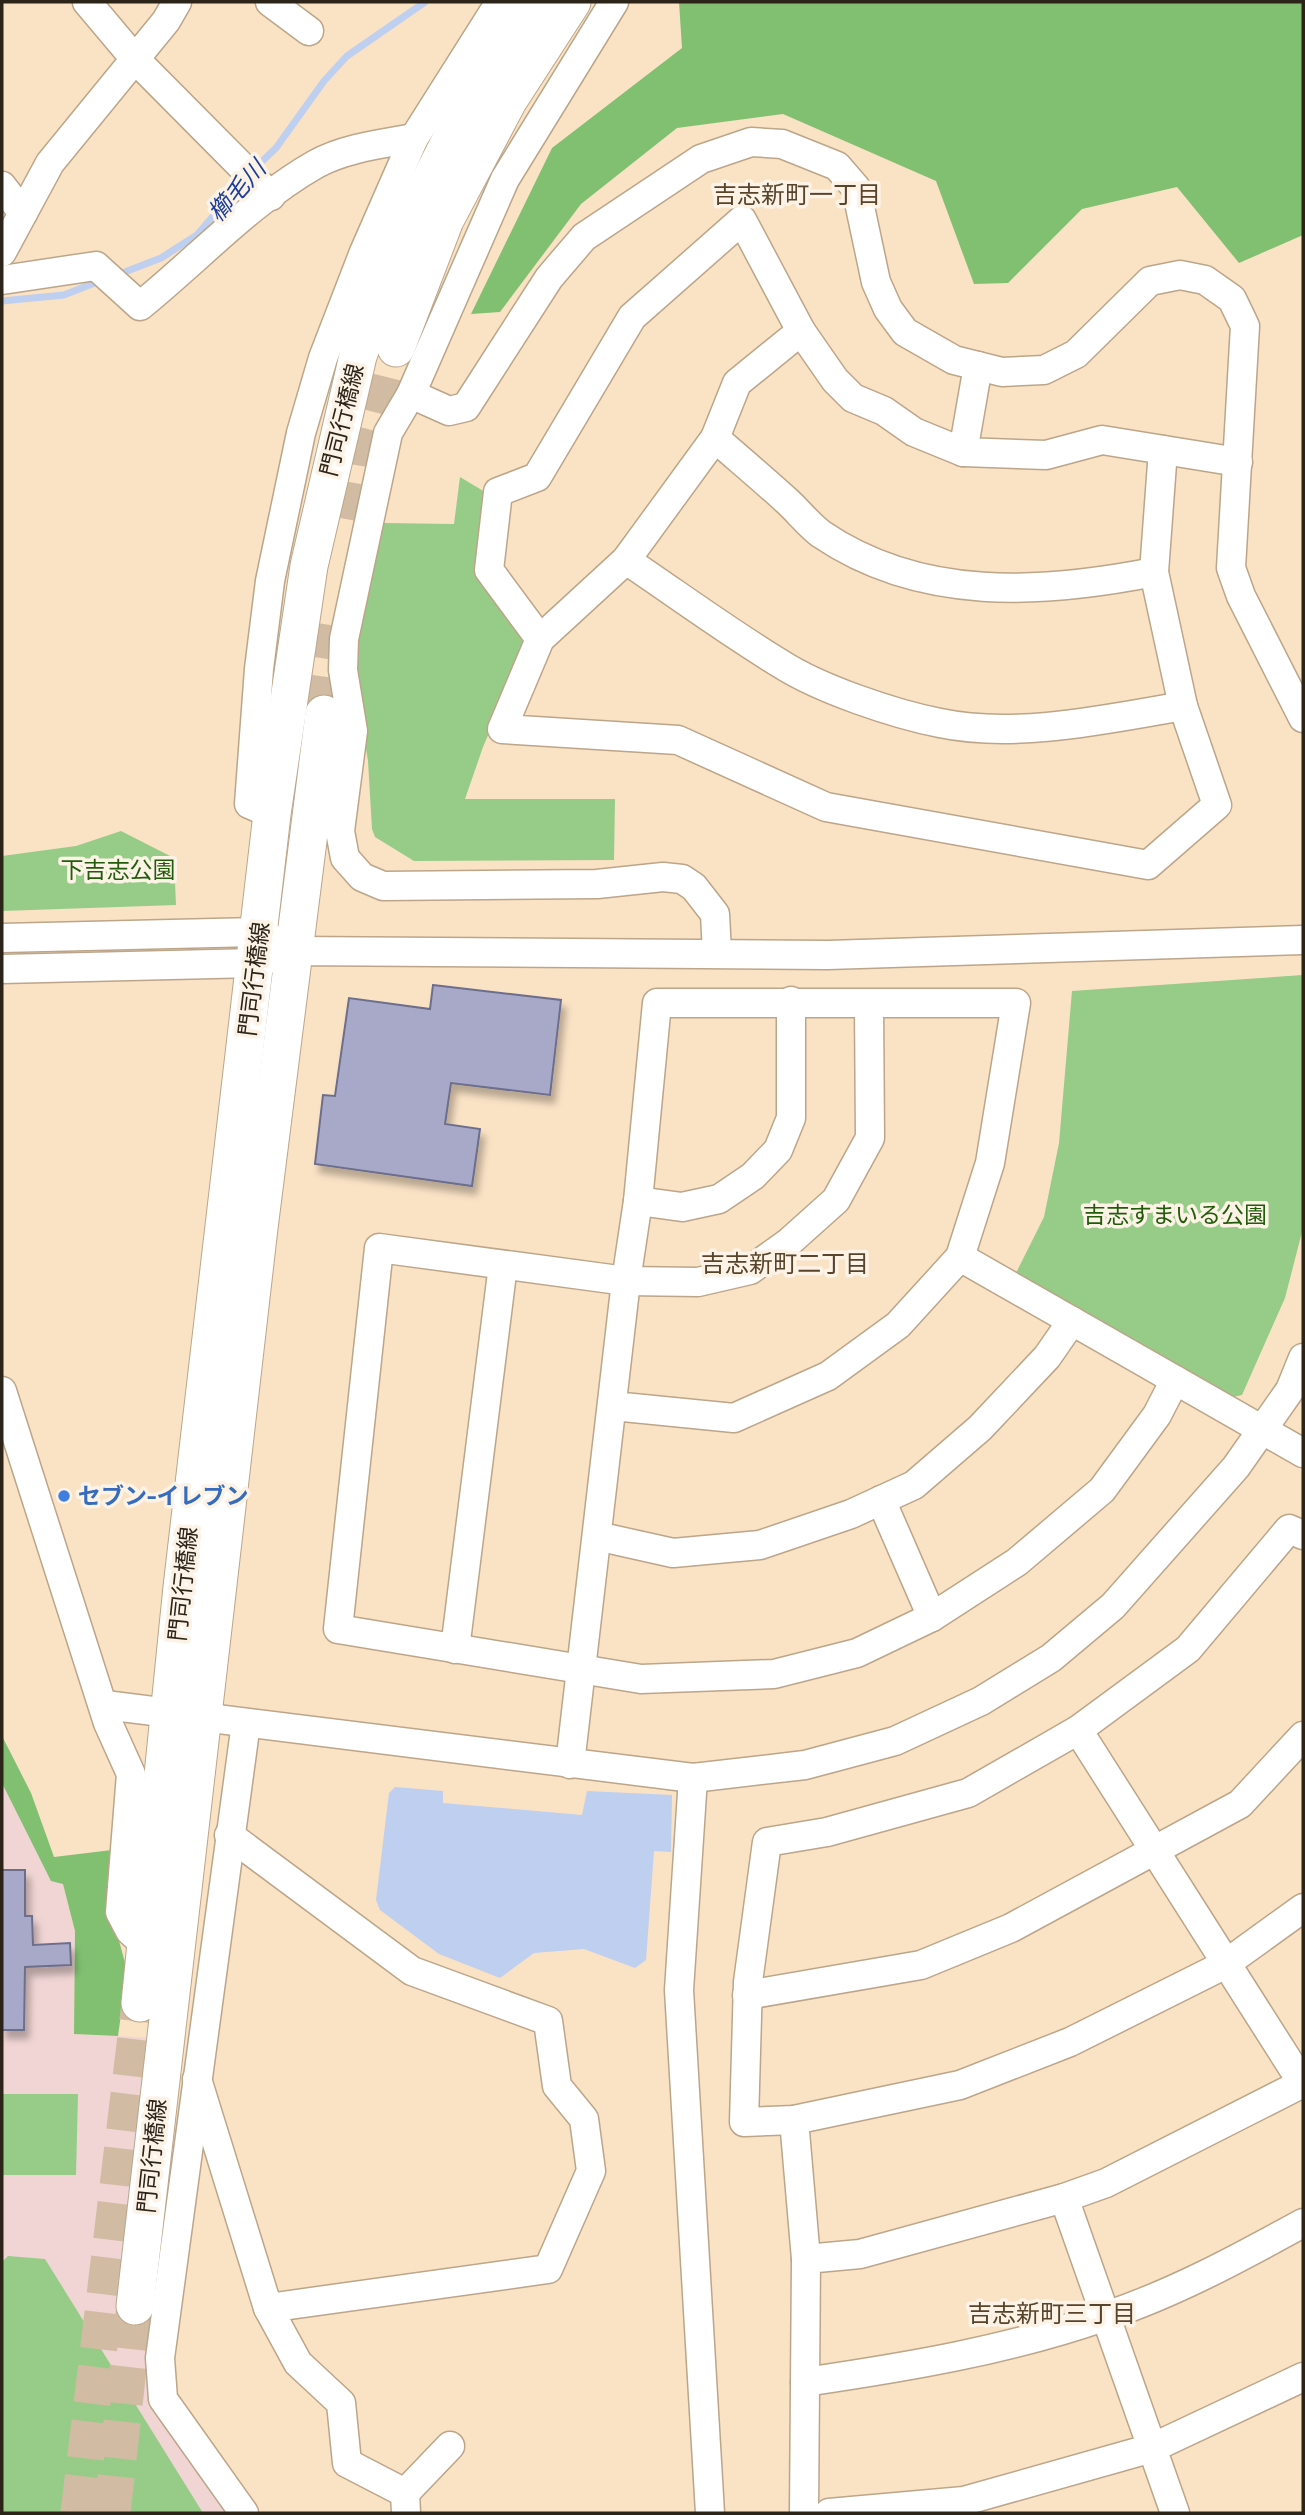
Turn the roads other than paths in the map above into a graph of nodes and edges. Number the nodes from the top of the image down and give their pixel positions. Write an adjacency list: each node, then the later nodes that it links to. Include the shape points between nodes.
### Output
1 (87, 2): 8 (street)
2 (177, 2): 8 (street)
3 (271, 2): 7 (street)
4 (500, 2): 9 (street)
5 (638, 2): 6 (street)
6 (575, 5): 16 (main road, 門司行橋線, via 508,101 444,220); 18 (street); 29 (main road, 門司行橋線, via 478,86 397,246 358,356 309,566)
7 (309, 31)
8 (135, 59): 11 (street); 12 (street, via 50,163)
9 (414, 138): 11 (street, via 362,147 317,163); 29 (street, via 332,334 301,433 270,581 259,669 249,804)
10 (2, 186): 12 (street)
11 (271, 195): 14 (street, via 140,306 96,266)
12 (23, 213): 13 (street)
13 (2, 252)
14 (2, 280)
15 (801, 331): 19 (street, via 737,383); 21 (street, via 853,398 884,411 914,432); 25 (street, via 743,220 632,317 537,477 498,492 489,570)
16 (396, 348)
17 (978, 366): 18 (street, via 954,360 905,332 888,309 876,282 856,188 837,166 782,144 751,142 701,159 584,237 549,278 466,407 449,411); 21 (street); 22 (street, via 1002,372 1044,370 1076,354 1150,281 1180,275 1205,279 1232,299 1245,326)
18 (411, 394): 34 (street, via 388,433 378,466 344,639 343,670 353,731 341,831 345,858 362,877 383,886 682,879 715,914)
19 (715, 438): 23 (street); 24 (street, via 820,533 869,559 928,581 995,590 1090,584)
20 (1163, 450): 21 (street, via 1102,440 1046,455); 22 (street); 24 (street)
21 (963, 452)
22 (1238, 462): 28 (street, via 1231,568)
23 (626, 560): 25 (street); 26 (street, via 783,666 895,711 942,724 1035,727)
24 (1154, 572): 26 (street)
25 (540, 639): 26 (street, via 502,729 678,740 826,807 1148,865 1217,805)
26 (1183, 706)
27 (324, 714): 33 (main road, 門司行橋線)
28 (1303, 718)
29 (272, 814): 32 (main road, 門司行橋線)
30 (2, 938): 32 (street)
31 (1303, 940): 34 (street, via 828,956)
32 (258, 948): 33 (street); 35 (street); 56 (main road, 門司行橋線, via 182,1587)
33 (294, 951): 34 (street); 56 (main road, 門司行橋線)
34 (717, 953)
35 (2, 970)
36 (791, 1001): 37 (street); 38 (street, via 791,1118 778,1150 753,1176 719,1199 682,1207); 38 (street, via 657,1003)
37 (869, 1004): 39 (street, via 1016,1003 990,1163); 41 (street, via 870,1138 836,1200 750,1270 698,1282)
38 (638, 1201): 41 (street)
39 (960, 1257): 42 (street); 46 (street, via 898,1325 828,1376 734,1418)
40 (503, 1265): 41 (street); 53 (street); 53 (street, via 379,1248 338,1629)
41 (626, 1281): 46 (street)
42 (1072, 1321): 44 (street); 49 (street, via 1047,1357 980,1428 914,1485)
43 (1303, 1357): 47 (street, via 1290,1390)
44 (1175, 1380): 47 (street); 52 (street, via 1157,1415 1102,1490 1017,1562)
45 (2, 1391): 55 (street)
46 (613, 1406): 51 (street)
47 (1263, 1430): 48 (street); 61 (street, via 1113,1606 1028,1673 981,1701 895,1741 805,1765)
48 (1303, 1453)
49 (881, 1500): 51 (street, via 760,1545 673,1553); 52 (street)
50 (1303, 1535): 58 (street, via 1289,1529 1188,1649)
51 (597, 1536): 54 (street)
52 (932, 1617): 54 (street, via 858,1653 774,1674 641,1679)
53 (455, 1648): 54 (street)
54 (580, 1668): 60 (street)
55 (105, 1705): 56 (street); 65 (street, via 108,1723 131,1774 120,1912 130,1931)
56 (187, 1714): 57 (street); 65 (main road, 門司行橋線); 75 (main road, 門司行橋線)
57 (246, 1723): 60 (street); 62 (street)
58 (1078, 1730): 63 (street); 67 (street, via 968,1793 827,1832 767,1842)
59 (1303, 1736): 63 (street, via 1241,1804)
60 (570, 1764): 61 (street)
61 (693, 1779): 84 (street, via 679,1990)
62 (229, 1835): 69 (street); 76 (street, via 412,1971 548,2021 557,2086 584,2119 591,2171 548,2269)
63 (1155, 1853): 66 (street); 67 (street, via 1011,1928 921,1965)
64 (1303, 1908): 66 (street)
65 (148, 1947): 68 (main road, 門司行橋線)
66 (1224, 1965): 70 (street); 71 (street, via 1070,2042 960,2085)
67 (747, 1995): 71 (street, via 744,2122)
68 (140, 2003)
69 (197, 2078): 76 (street); 83 (street, via 160,2358 161,2391)
70 (1303, 2084): 72 (street, via 1106,2183)
71 (794, 2120): 74 (street)
72 (1064, 2198): 74 (street, via 860,2254); 77 (street)
73 (1303, 2223): 77 (street, via 1206,2276)
74 (806, 2259): 79 (street)
75 (135, 2306)
76 (268, 2308): 82 (street, via 298,2363 341,2403 347,2463)
77 (1106, 2316): 79 (street, via 940,2362); 81 (street)
78 (1303, 2377): 81 (street)
79 (805, 2382): 85 (street)
80 (450, 2446): 82 (street)
81 (1152, 2448): 86 (street, via 964,2501); 87 (street)
82 (406, 2503)
83 (244, 2513)
84 (710, 2513)
85 (804, 2513)
86 (829, 2513)
87 (1175, 2513)

